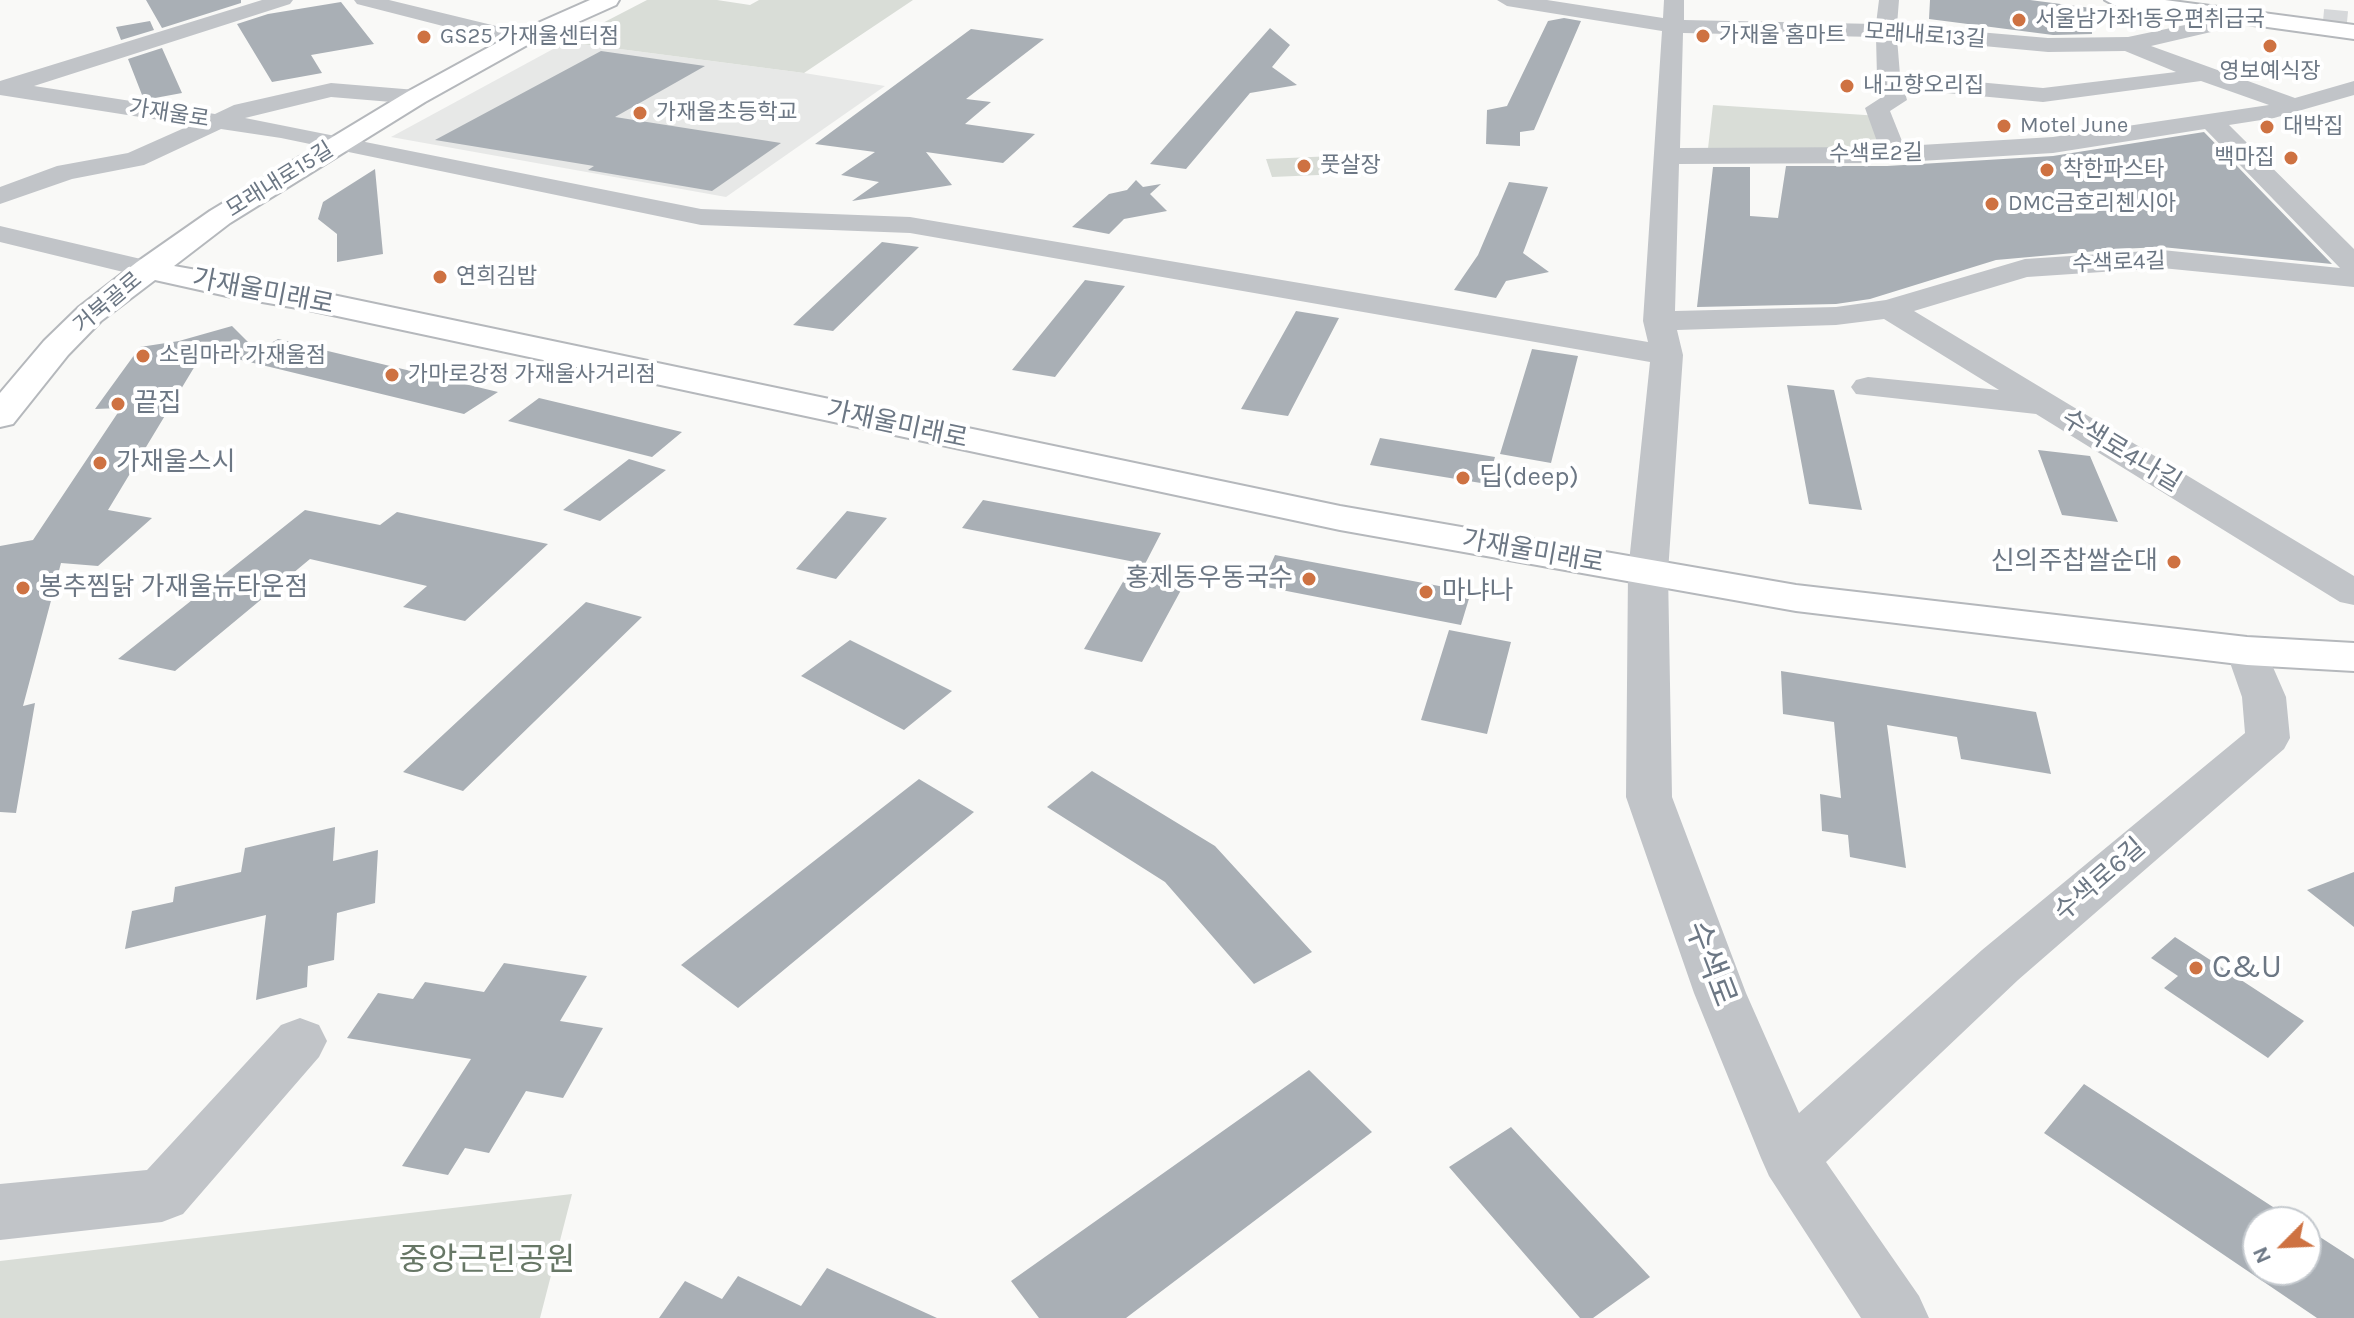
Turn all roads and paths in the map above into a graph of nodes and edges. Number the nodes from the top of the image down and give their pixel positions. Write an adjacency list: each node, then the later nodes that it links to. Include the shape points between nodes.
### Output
1 (283, 0): 18 (street)
2 (364, 0): 14 (street)
3 (608, 0): 14 (main road, 모래내로15길)
4 (1507, 0): 9 (street, 모래내로13길)
5 (1889, 0): 13 (street)
6 (2116, 0): 11 (main road)
7 (2163, 0): 12 (main road)
8 (2221, 0): 10 (main road)
9 (1674, 13): 13 (street, 모래내로13길); 34 (street)
10 (2293, 16): 11 (main road); 12 (main road)
11 (2247, 18): 15 (street, 모래내로13길)
12 (2346, 19)
13 (1886, 31): 15 (street, 모래내로13길, via 2048,45); 17 (street)
14 (521, 39): 21 (main road, 모래내로15길)
15 (2128, 44): 16 (street, 모래내로13길)
16 (2191, 70): 20 (street, 모래내로13길, via 2192,77); 22 (street, 모래내로13길)
17 (1891, 81): 20 (street, 모래내로13길); 27 (street, via 1895,100 1877,108)
18 (1, 88): 24 (street, 가재울로)
19 (2354, 88): 22 (street, 수색로2길)
20 (2043, 95): 23 (street)
21 (416, 97): 24 (street, via 331,90 243,110); 32 (main road, 모래내로15길)
22 (2290, 104): 26 (street, 수색로2길)
23 (2074, 116)
24 (216, 122): 32 (street, 가재울로); 35 (street, via 135,160 66,172)
25 (2048, 122): 30 (street)
26 (2212, 122): 31 (street, 수색로2길); 37 (street)
27 (1883, 125): 28 (street, 수색로2길); 33 (street)
28 (1914, 126)
29 (1960, 127): 30 (street, 수색로2길)
30 (2021, 129): 31 (street, 수색로2길)
31 (2085, 141): 33 (street, 수색로2길)
32 (337, 144): 38 (main road, 모래내로15길); 44 (street, 가재울로, via 701,217 910,225)
33 (1894, 154): 34 (street, 수색로2길)
34 (1667, 156): 42 (street)
35 (0, 196)
36 (0, 234): 38 (street, 거북골로)
37 (2354, 265)
38 (148, 269): 40 (main road, 가재울미래로); 43 (main road, 거북골로)
39 (2354, 278): 41 (street, 수색로4길, via 2162,259 2025,268)
40 (227, 287): 43 (main road, via 137,310); 48 (main road, 가재울미래로, via 1340,518)
41 (1889, 309): 42 (street, 수색로4길); 46 (street, 수색로4나길)
42 (1659, 321): 44 (street)
43 (56, 348): 47 (main road, 거북골로)
44 (1667, 355): 48 (street)
45 (1868, 387): 46 (street)
46 (2047, 406): 49 (street, 수색로4나길)
47 (0, 416)
48 (1648, 572): 50 (main road, 가재울미래로, via 1796,598); 53 (street, 수색로, via 1649,797 1720,993)
49 (2354, 593)
50 (2247, 651): 51 (main road); 53 (street, 수색로6길, via 2264,697 2268,738 2000,965)
51 (2354, 657)
52 (300, 1041): 54 (street, via 162,1195)
53 (1790, 1158): 55 (street, 수색로)
54 (0, 1212)
55 (1897, 1318)

